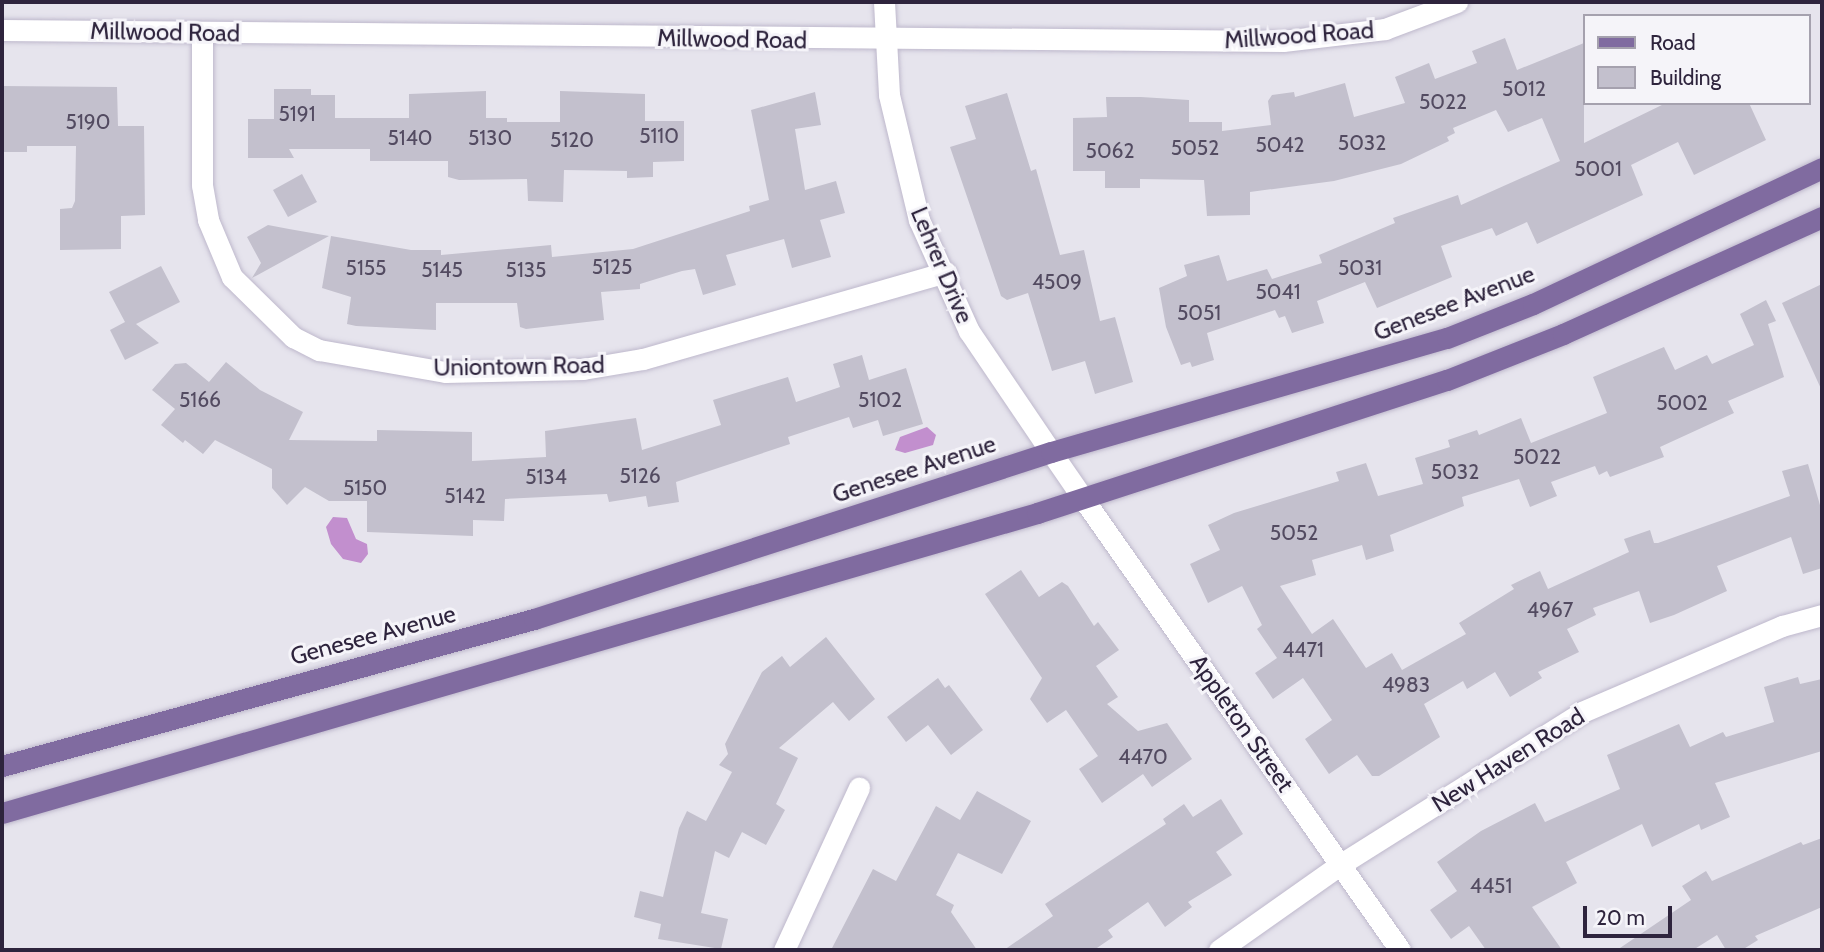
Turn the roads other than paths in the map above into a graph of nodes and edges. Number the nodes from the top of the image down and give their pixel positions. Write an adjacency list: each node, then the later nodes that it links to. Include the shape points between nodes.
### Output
1 (884, 2): 5 (street, Lehrer Drive)
2 (1457, 2): 5 (street, Millwood Road, via 1385,29 1283,41)
3 (2, 30): 4 (street, Millwood Road)
4 (202, 32): 5 (street, Millwood Road); 8 (street, Uniontown Road, via 202,185 208,220 232,277 293,337 319,349 445,372 583,369 643,359)
5 (884, 41): 8 (street, Lehrer Drive, via 889,95 919,220)
6 (1822, 168): 9 (main road, Genesee Avenue, via 1533,304 1447,338)
7 (1822, 216): 10 (main road, via 1563,334 1447,380)
8 (946, 272): 9 (street, Lehrer Drive, via 969,331)
9 (1051, 452): 10 (street, Lehrer Drive); 12 (main road, Genesee Avenue, via 534,619)
10 (1082, 497): 14 (main road); 15 (street, Appleton Street)
11 (1822, 615): 15 (street, New Haven Road, via 1782,626 1582,712)
12 (2, 766)
13 (859, 788): 16 (street)
14 (2, 813)
15 (1341, 864): 17 (street, New Haven Road); 18 (street, Appleton Street)
16 (785, 950)
17 (1219, 950)
18 (1400, 950)

